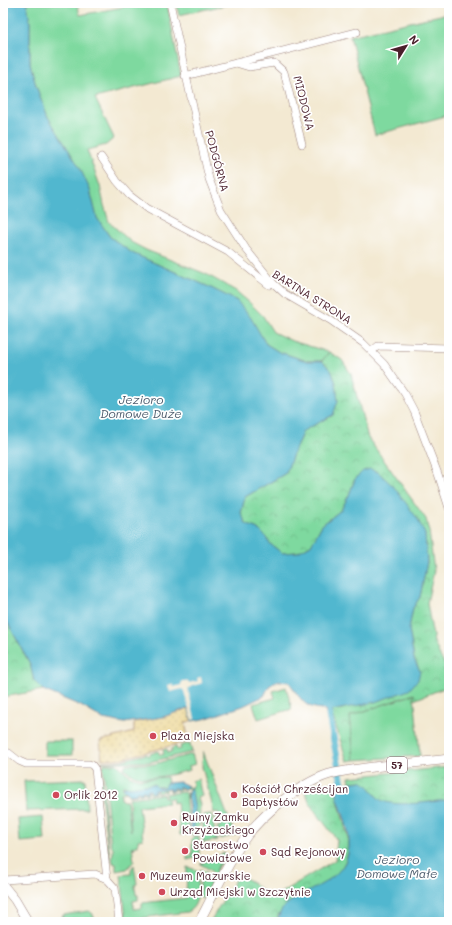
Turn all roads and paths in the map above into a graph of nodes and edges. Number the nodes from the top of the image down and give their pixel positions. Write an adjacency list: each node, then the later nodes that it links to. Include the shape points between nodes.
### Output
1 (170, 3): 4 (street, PODGÓRNA)
2 (357, 32): 3 (street)
3 (236, 63): 4 (street); 5 (street, MIODOWA, via 249,67 274,64 284,72)
4 (185, 76): 7 (street, PODGÓRNA, via 214,194 239,238)
5 (302, 144)
6 (101, 157): 7 (street, BARTNA STRONA, via 129,195 146,208 228,252 270,286)
7 (273, 284): 9 (street, BARTNA STRONA)
8 (449, 348): 9 (street, via 378,346)
9 (372, 351): 10 (street, BARTNA STRONA, via 384,364 414,411)
10 (449, 508)
11 (10, 753): 13 (street, via 18,761 26,764 94,766)
12 (449, 759): 18 (main road, 57, via 361,768 334,773 302,786 260,821 241,843)
13 (107, 878): 14 (street, via 95,874); 17 (street, via 115,888)
14 (3, 881)
15 (3, 885): 16 (main road)
16 (28, 922)
17 (119, 922)
18 (199, 922)

